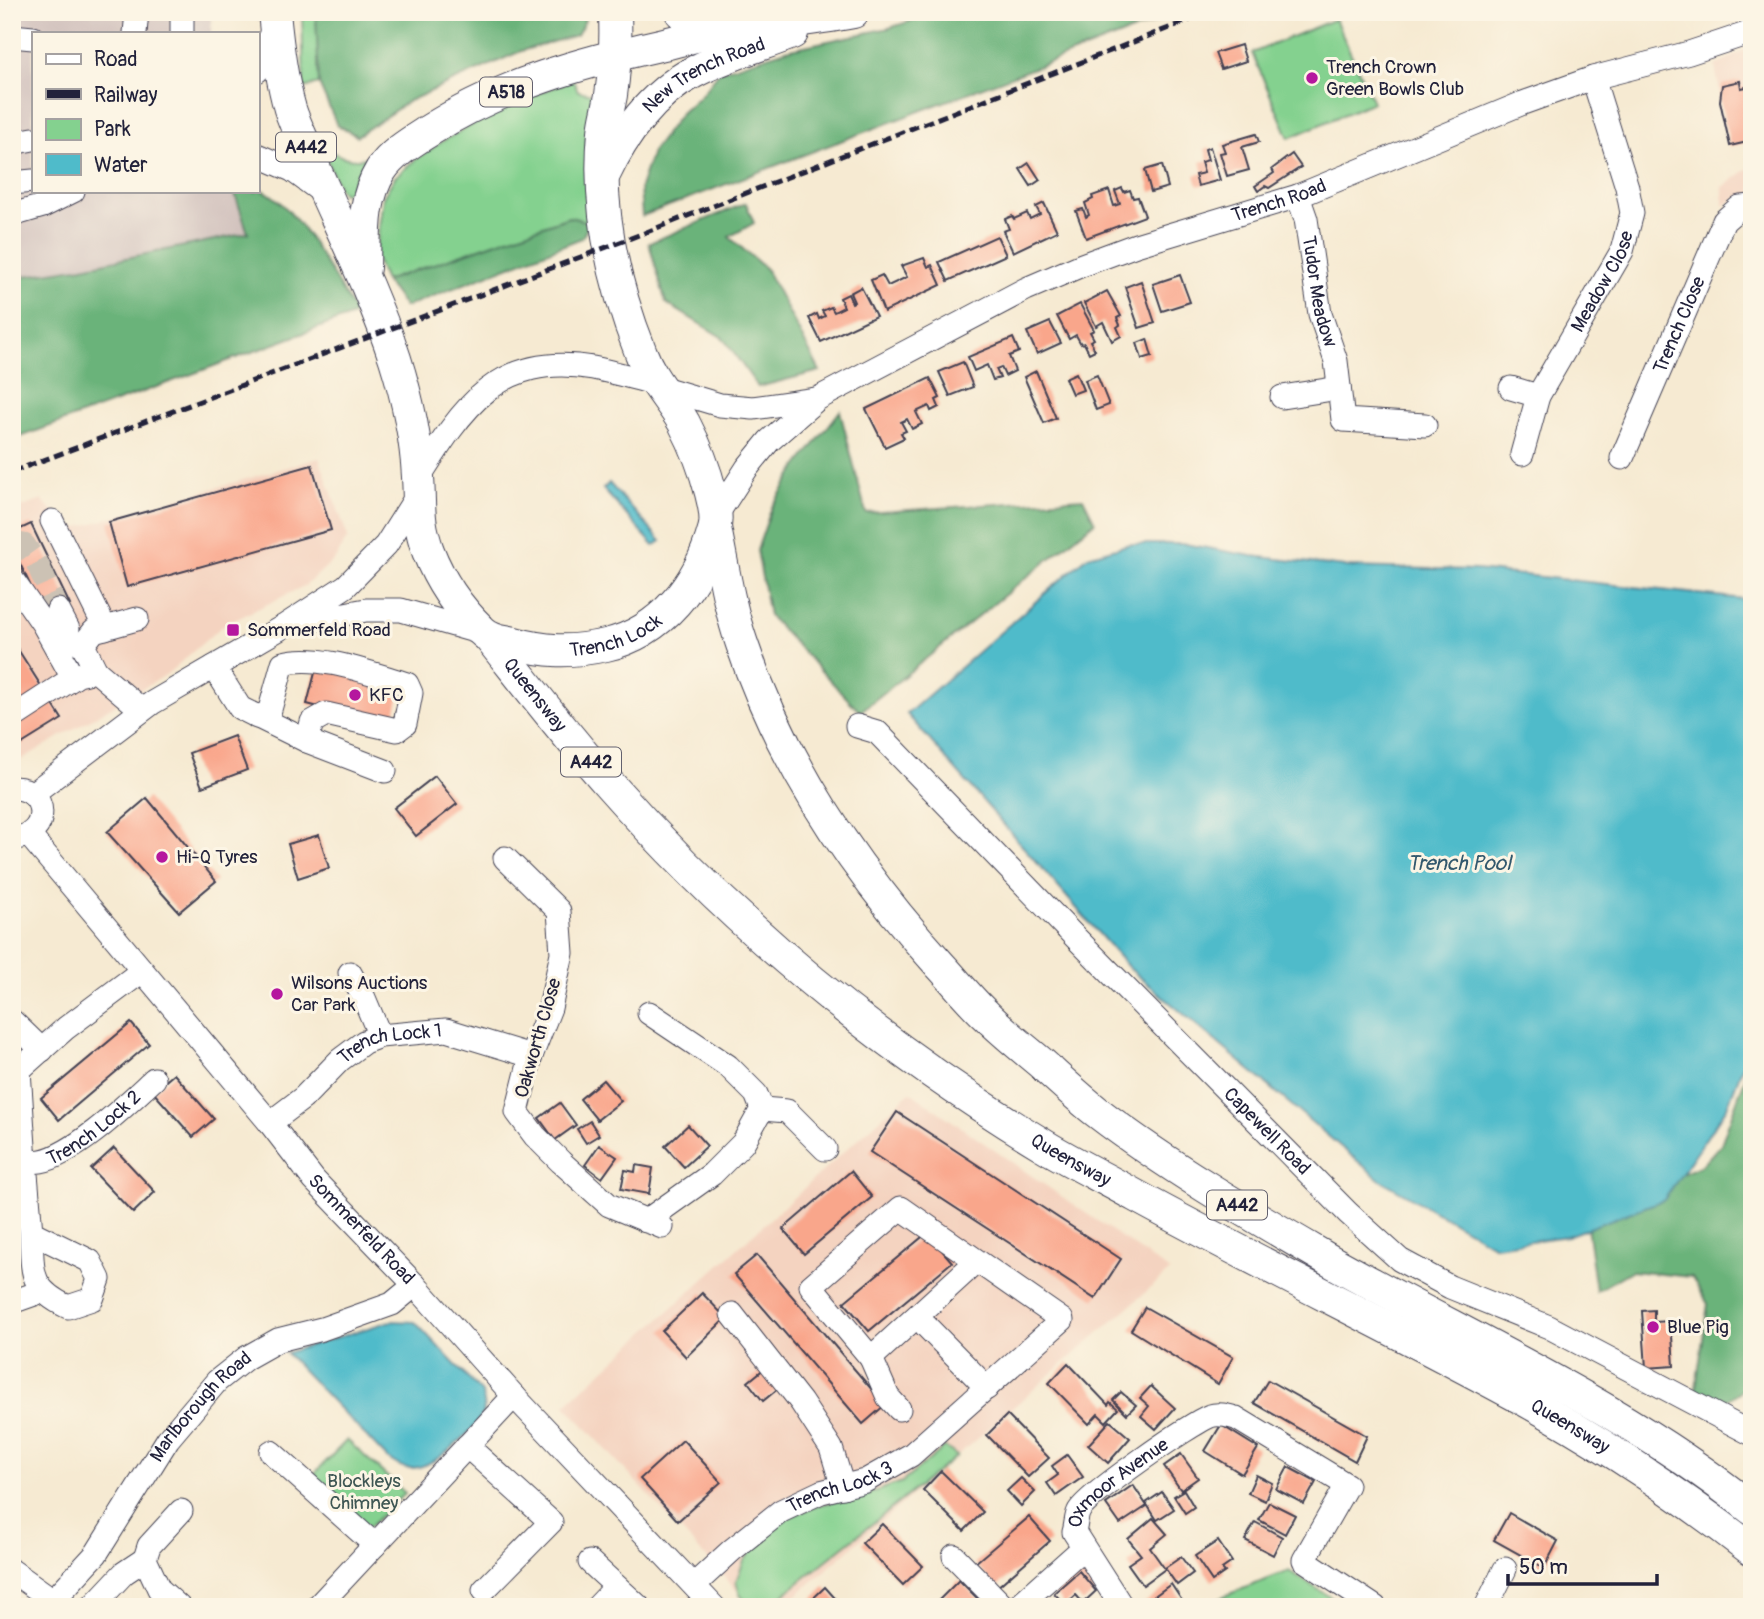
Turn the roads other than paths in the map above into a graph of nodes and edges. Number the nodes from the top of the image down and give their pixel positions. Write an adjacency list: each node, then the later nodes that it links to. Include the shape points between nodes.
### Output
1 (137, 12): 8 (street)
2 (182, 12): 9 (street)
3 (615, 12): 13 (highway, A442)
4 (681, 12): 7 (highway, A518)
5 (846, 14): 7 (highway, New Trench Road / A518); 19 (highway, New Trench Road / A518, via 690,74 659,97 628,133)
6 (274, 18): 14 (street); 23 (highway, A442, via 289,103)
7 (729, 29): 13 (highway, New Trench Road / A518)
8 (135, 32)
9 (182, 32)
10 (1752, 33): 15 (street, Trench Road)
11 (12, 36): 12 (street)
12 (32, 38)
13 (615, 55): 19 (highway, A442); 27 (highway, A518, via 497,96 406,146 382,168 369,194)
14 (259, 65)
15 (1593, 78): 24 (street, Trench Road); 31 (street, Meadow Close, via 1632,213 1622,251)
16 (32, 139): 17 (street)
17 (12, 142)
18 (259, 156): 23 (street, via 292,170)
19 (602, 178): 28 (highway, A442, via 605,224 620,293)
20 (32, 181): 21 (street)
21 (12, 183)
22 (71, 192): 26 (street)
23 (326, 195): 27 (highway, A442)
24 (1298, 196): 29 (street, Tudor Meadow); 33 (street, Trench Road, via 1082,265 1026,289)
25 (1752, 206): 36 (street, Trench Close, via 1740,207 1724,221)
26 (12, 215)
27 (363, 274): 37 (highway, A442, via 409,408)
28 (657, 385): 33 (street, via 720,405 753,408); 37 (street, via 591,368 558,365 531,368 495,382 446,434); 39 (highway, A442, via 698,452)
29 (1339, 388): 32 (street); 34 (street, Tudor Meadow, via 1343,420)
30 (1511, 388): 31 (street)
31 (1538, 396): 35 (street, Meadow Close)
32 (1282, 397)
33 (817, 399): 39 (street, via 769,441)
34 (1425, 425)
35 (1522, 454)
36 (1622, 458)
37 (418, 488): 43 (street, via 374,559 346,586); 45 (highway, A442, via 419,526 444,587)
38 (52, 521): 44 (street)
39 (715, 522): 45 (highway, Trench Lock, via 699,568 683,596 646,628 612,644 574,652 542,651); 86 (highway, Queensway / A442, via 741,642 794,764 840,841 901,922 984,1013 1096,1111 1194,1180 1624,1421)
40 (12, 579): 46 (street)
41 (58, 610): 46 (street, via 68,629)
42 (137, 619): 44 (street)
43 (286, 625): 45 (street, via 366,610 401,610); 47 (street)
44 (105, 628): 48 (street, via 94,631 83,645)
45 (487, 635): 90 (highway, Queensway / A442, via 609,785 701,881 824,993 924,1068 1058,1153 1201,1232 1516,1395 1608,1450)
46 (61, 656): 49 (street)
47 (214, 667): 50 (street); 51 (street, via 240,708)
48 (96, 671): 49 (street); 50 (street)
49 (74, 678): 52 (street)
50 (142, 710): 56 (street)
51 (257, 717): 54 (street); 54 (street, via 269,713 280,670 289,661 315,661 407,684 411,693 405,724 397,730 326,714 312,722)
52 (12, 718)
53 (856, 726): 82 (street, Capewell Road, via 877,732 1076,938 1400,1260 1450,1287 1549,1327)
54 (307, 741): 55 (street)
55 (385, 771)
56 (22, 791): 57 (street, via 40,807 41,815 35,830)
57 (21, 836): 59 (street, Sommerfeld Road)
58 (505, 858): 65 (street, Oakworth Close, via 559,911 562,953 550,1008)
59 (142, 971): 64 (street, Trench Lock 2); 68 (street, Sommerfeld Road)
60 (350, 973): 63 (street)
61 (649, 1013): 67 (street, via 727,1066 757,1094)
62 (12, 1021): 64 (street)
63 (380, 1035): 65 (street, Trench Lock 1, via 446,1030); 68 (street, Trench Lock 1, via 348,1054)
64 (41, 1050): 70 (street, Trench Lock 2, via 19,1070)
65 (531, 1056): 67 (street, Oakworth Close, via 517,1112 535,1136 609,1205 654,1224 743,1143)
66 (154, 1079): 70 (street, Trench Lock 2, via 69,1149 42,1161)
67 (762, 1109): 69 (street, via 787,1111)
68 (270, 1123): 73 (street, Sommerfeld Road, via 314,1180)
69 (825, 1149)
70 (25, 1161): 71 (street, Trench Lock 2)
71 (31, 1232): 74 (street, Trench Lock 2, via 33,1272); 74 (street, via 90,1261 99,1279 92,1299 68,1307)
72 (977, 1261): 78 (street); 78 (street, via 901,1208 811,1286); 79 (street, Trench Lock 3, via 1062,1320)
73 (415, 1284): 80 (street, Sommerfeld Road); 99 (street, Marlborough Road, via 392,1304 278,1340 246,1357 217,1381 167,1439 96,1554)
74 (43, 1291): 75 (street)
75 (12, 1302)
76 (732, 1314): 85 (street, via 831,1448)
77 (926, 1326): 79 (street)
78 (872, 1358): 81 (street, via 888,1397)
79 (987, 1388): 85 (street, Trench Lock 3, via 911,1455 864,1481)
80 (514, 1396): 83 (street); 96 (street, Sommerfeld Road)
81 (899, 1409)
82 (1752, 1434)
83 (467, 1446): 88 (street); 98 (street, via 551,1522)
84 (271, 1452): 88 (street)
85 (843, 1487): 96 (street, Trench Lock 3, via 781,1511)
86 (1752, 1509)
87 (181, 1511): 92 (street, via 149,1546)
88 (375, 1545): 102 (street)
89 (1083, 1548): 107 (street); 108 (street, Oxmoor Avenue); 109 (street, Oxmoor Avenue, via 1074,1532 1079,1510 1104,1486 1210,1416 1224,1415 1347,1485 1304,1560)
90 (1752, 1550)
91 (954, 1556): 106 (street)
92 (145, 1559): 100 (street, via 124,1573); 101 (street, via 159,1590)
93 (590, 1562): 97 (street)
94 (1505, 1569): 110 (street)
95 (12, 1571): 99 (street)
96 (694, 1586): 105 (street, Sommerfeld Road)
97 (616, 1587): 103 (street); 104 (street)
98 (484, 1590)
99 (50, 1603)
100 (92, 1607)
101 (179, 1607)
102 (317, 1607)
103 (597, 1607)
104 (639, 1607)
105 (714, 1607)
106 (1004, 1607)
107 (1017, 1607)
108 (1122, 1607)
109 (1375, 1607)
110 (1486, 1607)

